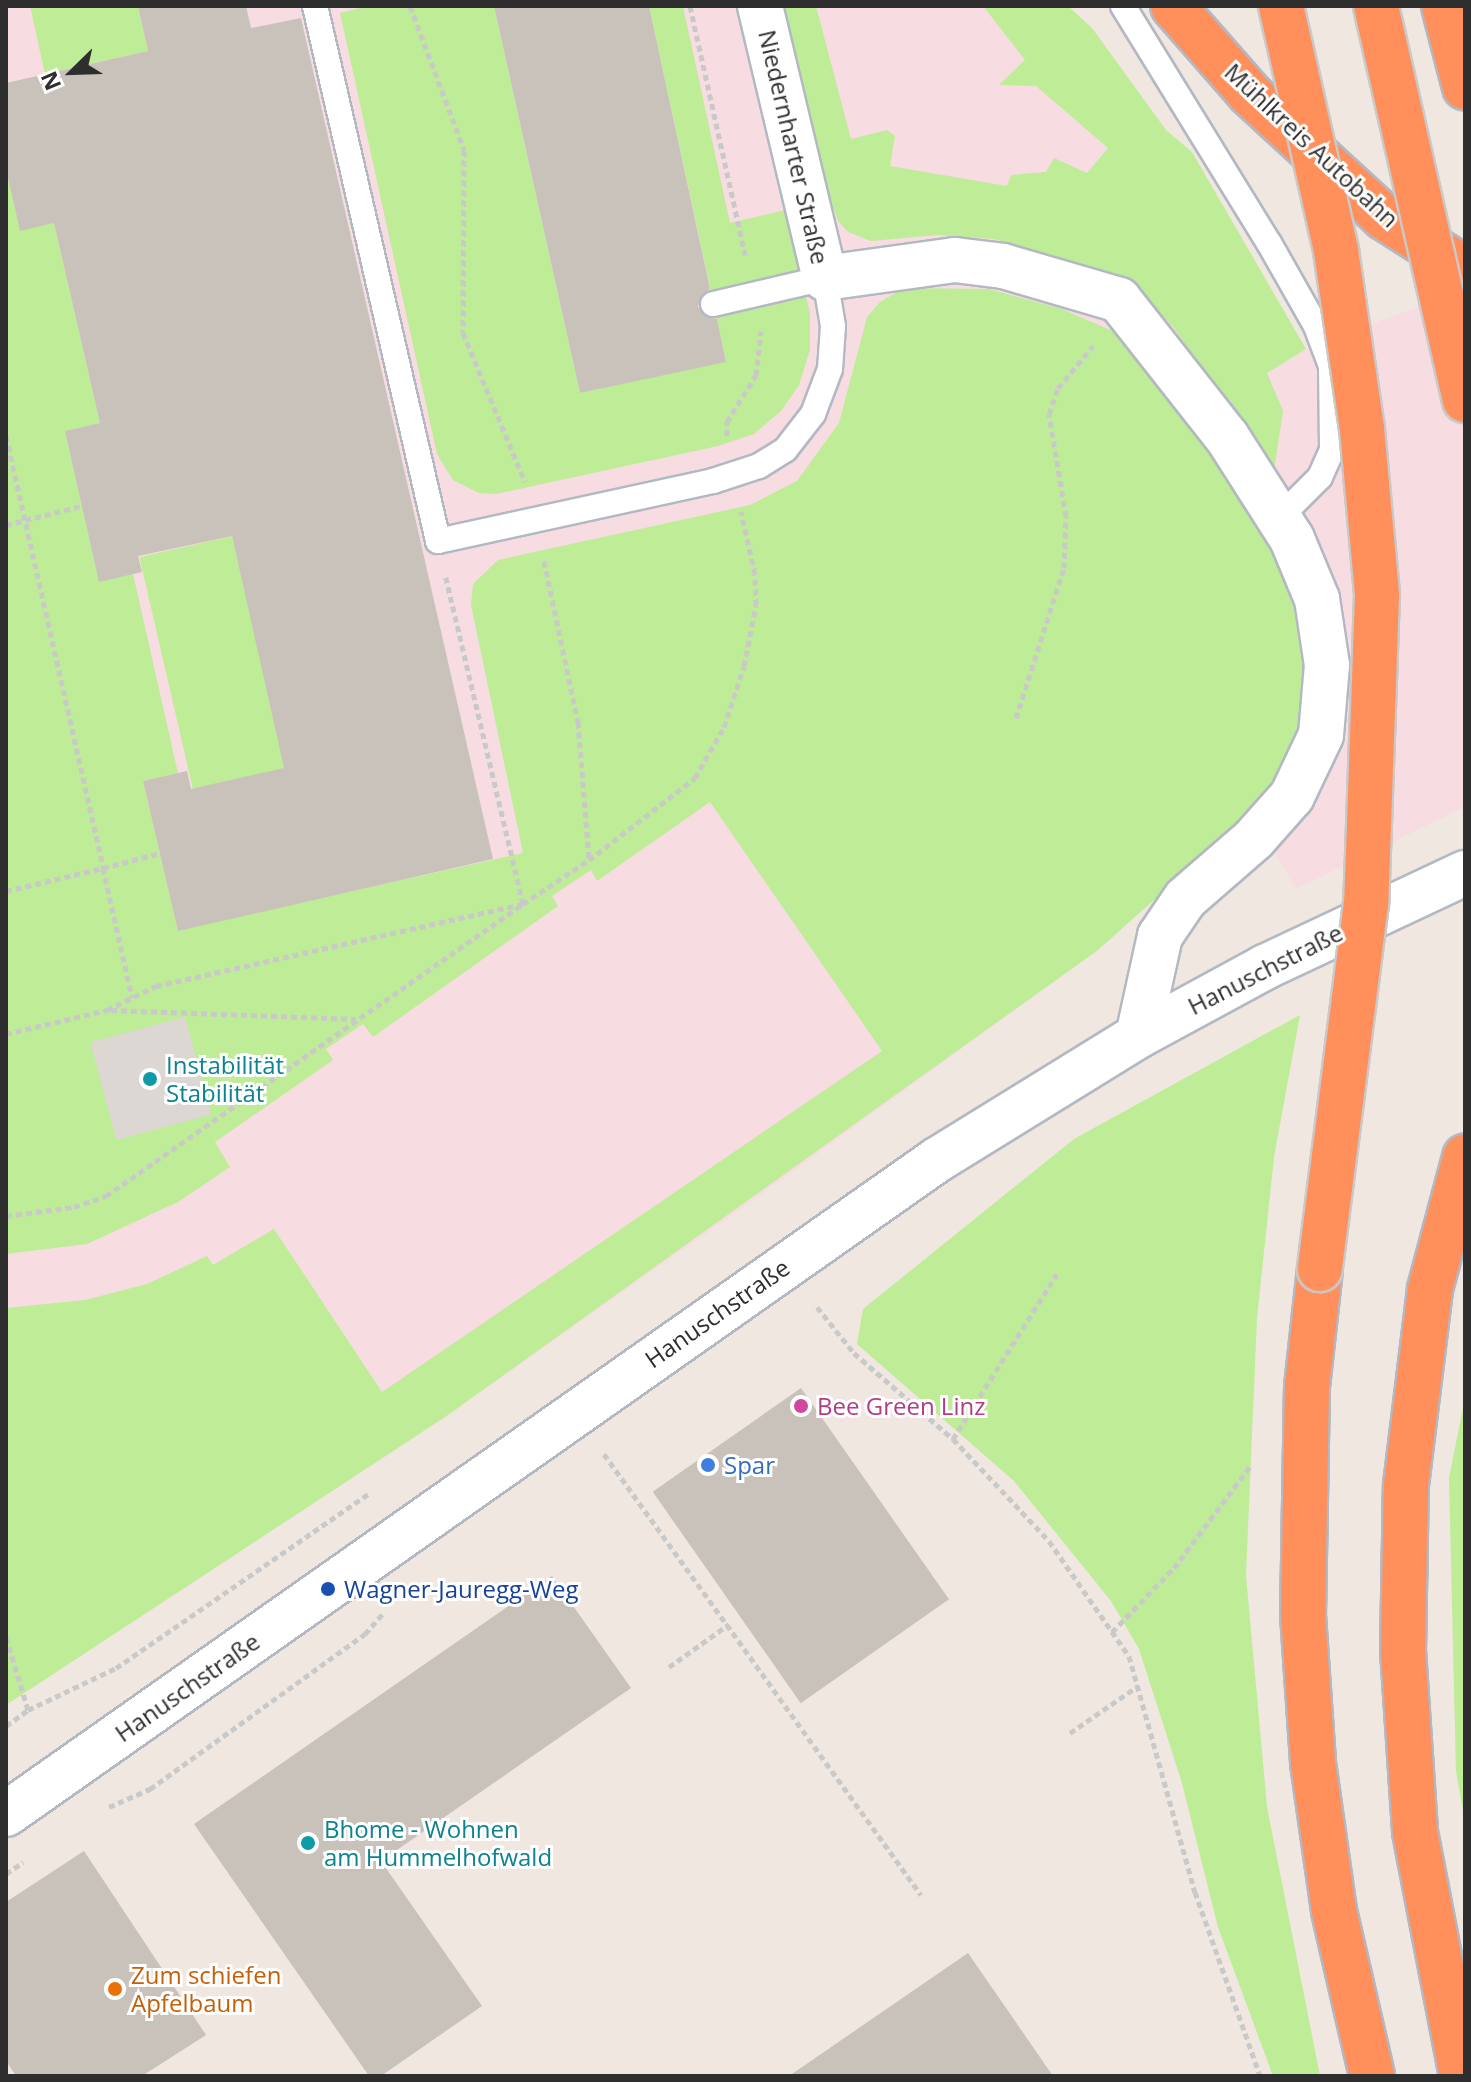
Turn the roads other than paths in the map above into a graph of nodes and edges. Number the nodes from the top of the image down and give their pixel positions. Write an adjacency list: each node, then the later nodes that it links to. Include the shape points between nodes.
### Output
1 (315, 6): 10 (lane, via 438,541 713,481 759,466 785,450 813,414 830,369 833,326)
2 (760, 6): 10 (street, Niedernharter Straße)
3 (1123, 6): 13 (lane, via 1269,243 1316,326 1331,366 1332,450 1320,477)
4 (1173, 6): 9 (highway, Mühlkreis Autobahn, via 1250,94 1385,218)
5 (1281, 6): 18 (highway, bridge, via 1336,251 1362,429 1377,595 1366,903 1307,1386 1303,1615 1313,1763 1334,1911)
6 (1376, 6): 12 (highway, bridge)
7 (1444, 6): 8 (highway)
8 (1465, 86)
9 (1465, 269)
10 (825, 278): 11 (lane); 13 (street, Niedernharter Straße, via 955,260 1003,266 1119,300 1227,437)
11 (713, 304)
12 (1465, 400)
13 (1279, 518): 15 (street, via 1317,599 1327,665 1321,735 1292,796 1254,839 1185,899 1160,936)
14 (1465, 873): 15 (street, Hanuschstraße, via 1265,967)
15 (1138, 1036): 17 (street, Hanuschstraße, via 937,1160)
16 (1465, 1157): 19 (highway, via 1430,1289 1406,1485 1403,1651 1415,1831)
17 (6, 1814)
18 (1372, 2076)
19 (1462, 2076)

